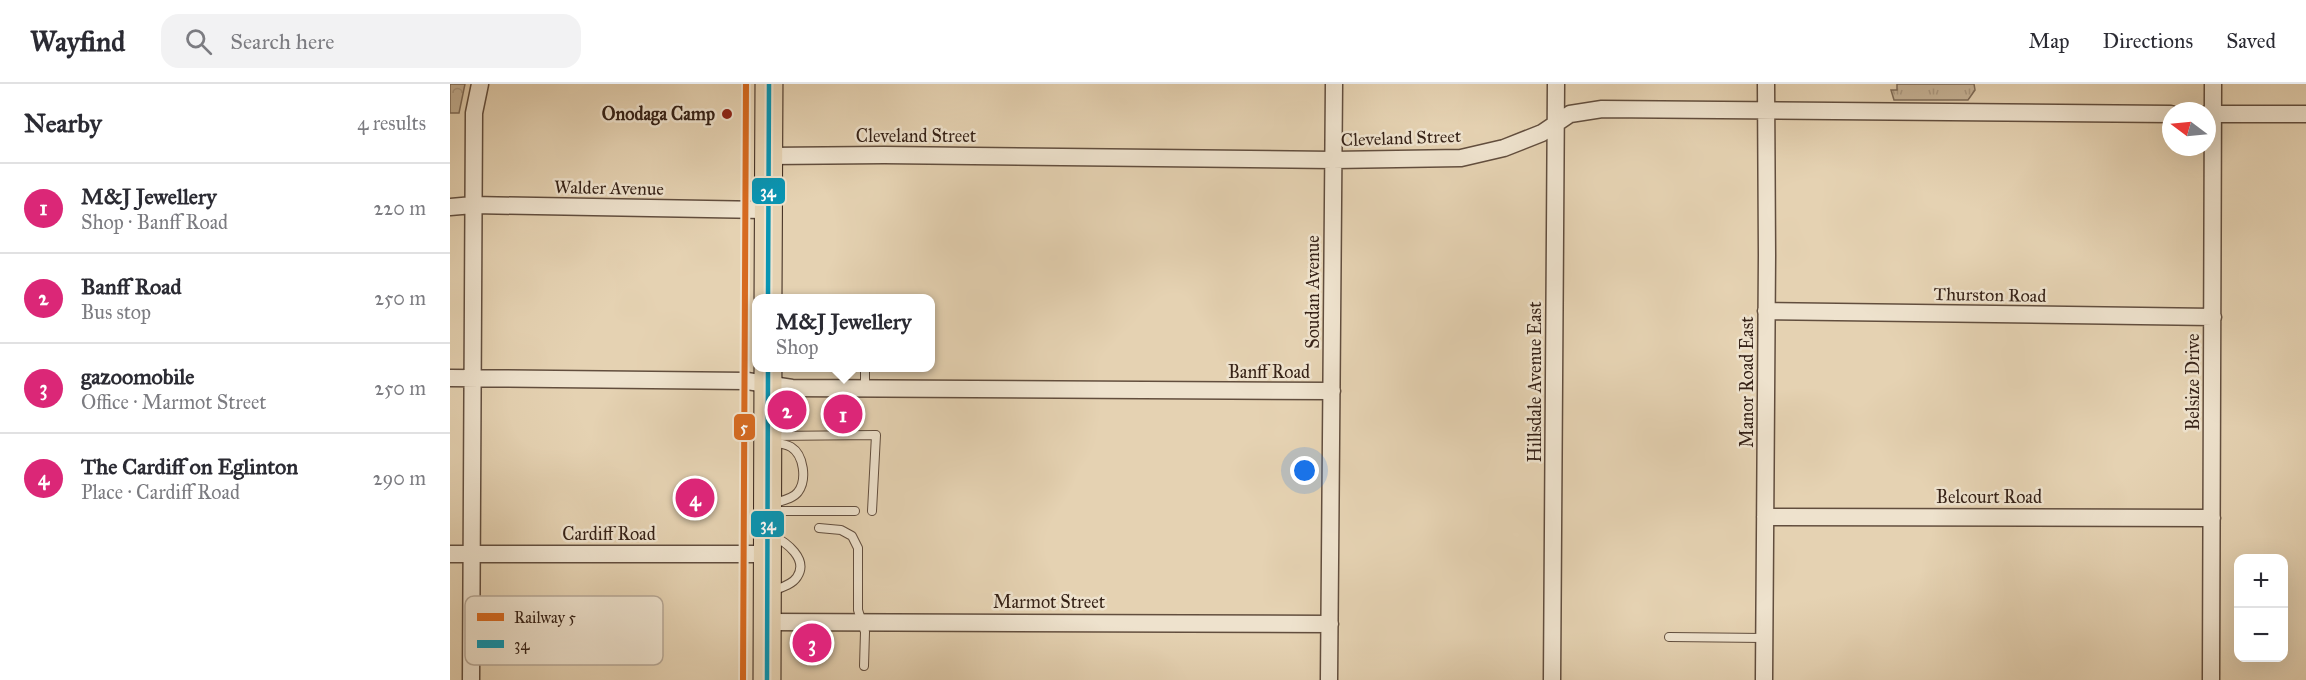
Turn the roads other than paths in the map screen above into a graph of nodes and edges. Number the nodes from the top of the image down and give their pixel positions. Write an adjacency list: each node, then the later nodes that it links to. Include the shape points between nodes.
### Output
1 (480, 84): 16 (street, via 474,113)
2 (768, 84): 13 (main road)
3 (1334, 84): 15 (street, Soudan Avenue)
4 (1556, 84): 12 (street, Hillsdale Avenue East)
5 (1766, 84): 8 (street, Manor Road East)
6 (2213, 84): 7 (street, Belsize Drive)
7 (2211, 102)
8 (1766, 111): 9 (street, Cleveland Street); 12 (street, Cleveland Street, via 1602,109 1570,114); 20 (street, Manor Road East)
9 (2162, 114)
10 (2216, 114): 11 (street)
11 (2306, 114)
12 (1556, 123): 15 (street, Cleveland Street, via 1504,148 1461,158); 46 (street, Hillsdale Avenue East)
13 (767, 156): 15 (street, Cleveland Street); 18 (main road)
14 (2211, 156): 21 (street, Belsize Drive)
15 (1333, 160): 27 (street, Soudan Avenue)
16 (473, 205): 17 (street, Walder Avenue); 18 (street, Walder Avenue); 25 (street)
17 (450, 207)
18 (767, 210): 19 (main road)
19 (768, 294)
20 (1766, 311): 21 (street, Thurston Road); 31 (street, Manor Road East)
21 (2213, 317): 32 (street, Belsize Drive)
22 (865, 372): 26 (lane)
23 (769, 376): 25 (street, Banff Road, via 747,381); 26 (street, Banff Road, via 792,388); 28 (main road)
24 (450, 378): 25 (street, Banff Road)
25 (474, 379): 36 (street)
26 (865, 388): 27 (street, Banff Road)
27 (1332, 391): 40 (street, Soudan Avenue)
28 (769, 438): 30 (lane, via 876,435); 33 (main road)
29 (855, 511): 33 (lane)
30 (873, 511)
31 (1766, 517): 32 (street, Belcourt Road); 42 (street, Manor Road East)
32 (2212, 518): 48 (street, Belsize Drive)
33 (769, 526): 36 (street, Cardiff Road); 39 (main road)
34 (819, 528): 38 (lane, via 841,530 855,540 858,610)
35 (450, 554): 36 (street, Cardiff Road)
36 (471, 554): 37 (street)
37 (471, 596)
38 (862, 621): 39 (street, Marmot Street); 40 (street, Marmot Street); 43 (lane)
39 (768, 622): 44 (main road)
40 (1330, 624): 45 (street, Soudan Avenue)
41 (1669, 637): 42 (lane)
42 (1764, 638): 47 (street, Manor Road East)
43 (864, 666)
44 (767, 680)
45 (1329, 680)
46 (1552, 680)
47 (1764, 680)
48 (2211, 680)

